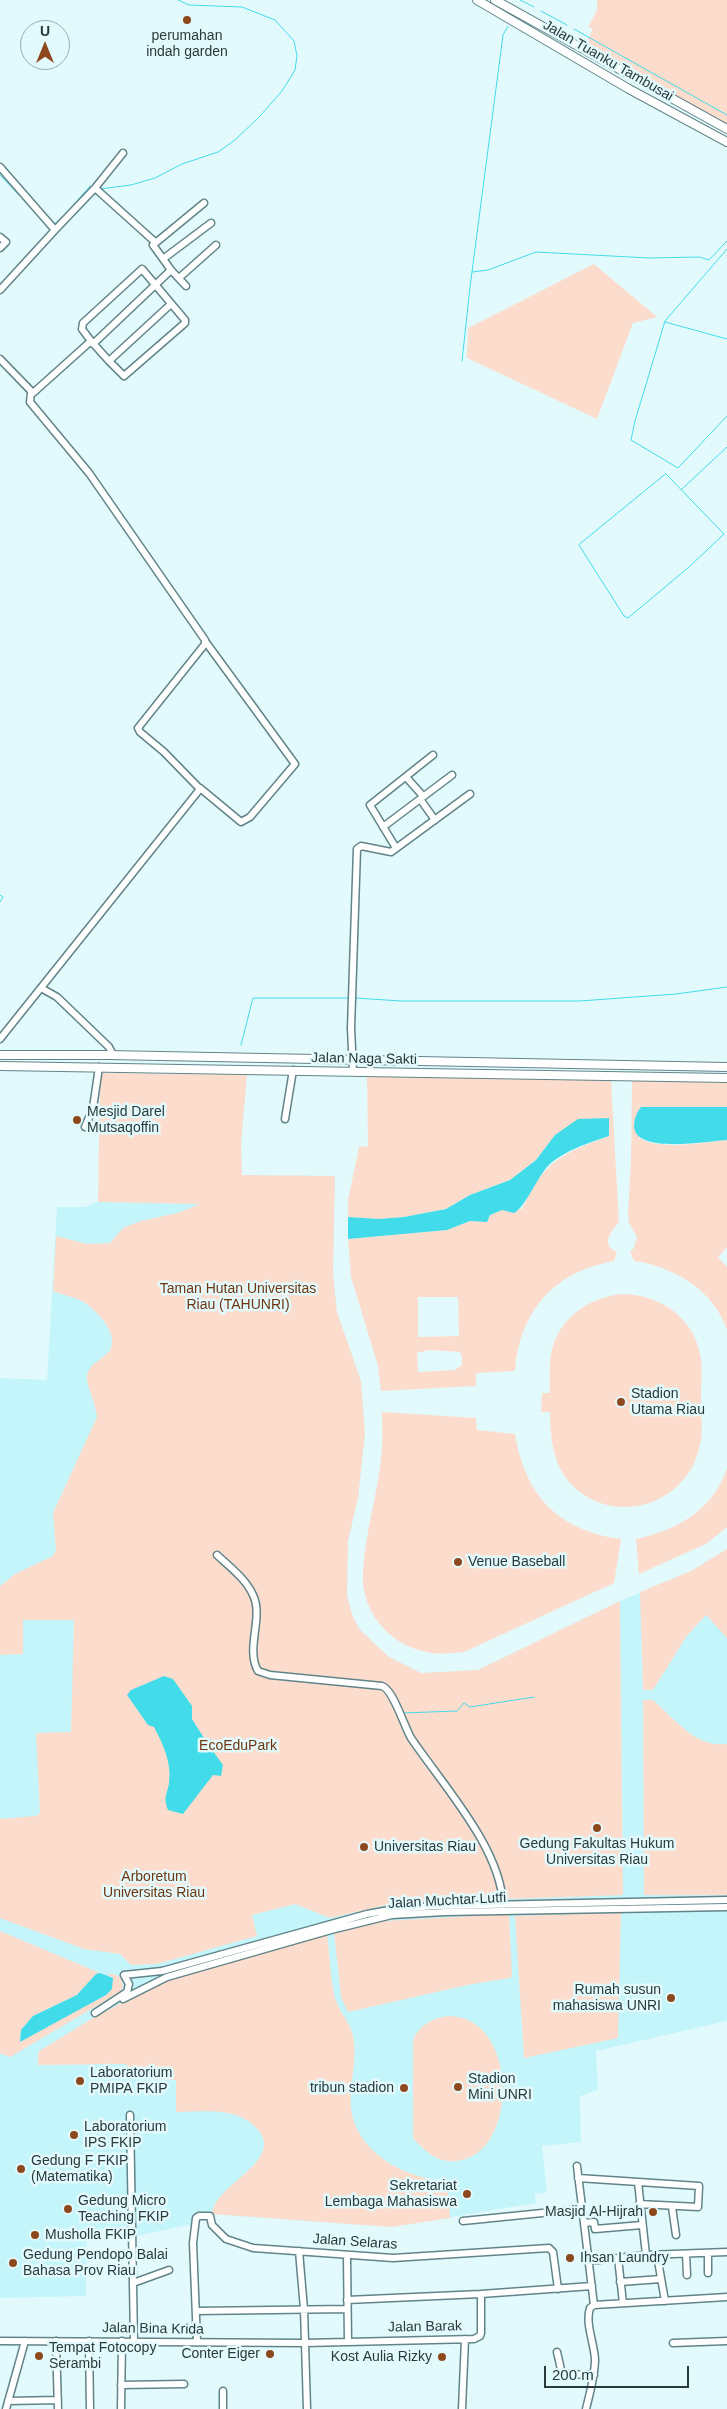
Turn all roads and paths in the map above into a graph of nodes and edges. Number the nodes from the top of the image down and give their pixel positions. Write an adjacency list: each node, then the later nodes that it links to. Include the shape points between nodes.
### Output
1 (477, 0): 4 (main road, Jalan Tuanku Tambusai)
2 (495, 0): 3 (main road, Jalan Tuanku Tambusai)
3 (634, 78): 4 (main road); 5 (main road, Jalan Tuanku Tambusai)
4 (629, 89): 6 (main road, Jalan Tuanku Tambusai)
5 (727, 129)
6 (727, 142)
7 (123, 153): 9 (street)
8 (0, 167): 12 (street)
9 (95, 188): 12 (street); 14 (street)
10 (204, 203): 14 (street)
11 (211, 223): 17 (street)
12 (55, 230): 22 (street)
13 (0, 237): 16 (street, via 6,242)
14 (154, 242): 17 (street, via 153,248)
15 (216, 245): 19 (street)
16 (0, 248)
17 (163, 259): 18 (street)
18 (171, 270): 19 (street); 20 (street)
19 (179, 278): 21 (street)
20 (156, 286): 23 (street); 24 (street); 24 (street, via 143,269 139,269 83,323 82,329)
21 (186, 286)
22 (0, 290)
23 (171, 304): 26 (street); 26 (street, via 184,323 124,376)
24 (92, 342): 26 (street); 27 (street)
25 (0, 359): 27 (street)
26 (109, 361)
27 (31, 393): 28 (street, via 30,402 89,473)
28 (205, 640): 32 (street, via 138,728); 32 (street, via 295,764 250,817 240,822)
29 (433, 755): 31 (street)
30 (452, 775): 34 (street)
31 (406, 777): 34 (street); 36 (street, via 370,805)
32 (200, 788): 38 (street)
33 (470, 794): 35 (street)
34 (422, 797): 35 (street); 36 (street)
35 (435, 820): 37 (street)
36 (383, 827): 37 (street)
37 (396, 848): 42 (street, via 391,852 361,846 357,850)
38 (41, 988): 39 (street); 41 (street, via 57,997)
39 (0, 1039)
40 (0, 1055): 41 (main road, Jalan Naga Sakti)
41 (113, 1055): 42 (main road, Jalan Naga Sakti)
42 (352, 1060): 45 (main road, Jalan Naga Sakti); 47 (street)
43 (0, 1066): 44 (main road, Jalan Naga Sakti)
44 (99, 1067): 46 (main road, Jalan Naga Sakti); 50 (street, via 93,1108)
45 (727, 1067)
46 (293, 1070): 47 (main road, Jalan Naga Sakti); 49 (street)
47 (354, 1071): 48 (main road, Jalan Naga Sakti)
48 (727, 1078)
49 (286, 1118)
50 (85, 1127)
51 (217, 1554): 53 (street, via 254,1595 253,1656 258,1671 270,1675 382,1686 389,1690 404,1726 448,1788 489,1856)
52 (727, 1900): 53 (street, Jalan Muchtar Lutfi)
53 (503, 1905): 54 (street, Jalan Muchtar Lutfi, via 387,1910 162,1971 124,1975 129,1984 127,1992 95,2013 167,1977 392,1915)
54 (727, 1907)
55 (130, 2115): 80 (street)
56 (577, 2166): 57 (street)
57 (578, 2178): 58 (street); 61 (street)
58 (638, 2182): 59 (street); 60 (street, via 698,2185 698,2207)
59 (639, 2204): 60 (street); 64 (street)
60 (672, 2207): 65 (street)
61 (582, 2209): 62 (street); 63 (street)
62 (463, 2221)
63 (584, 2223): 64 (street, via 594,2222 595,2229); 74 (street)
64 (642, 2225): 70 (street)
65 (676, 2236)
66 (298, 2251): 72 (street, Jalan Selaras); 89 (street); 91 (street, Jalan Selaras, via 253,2248 226,2239 212,2225 210,2216 197,2217 193,2249)
67 (727, 2252): 68 (street)
68 (708, 2253): 69 (street); 76 (street)
69 (686, 2254): 71 (street); 77 (street)
70 (646, 2255): 71 (street); 73 (street)
71 (657, 2255): 78 (street)
72 (347, 2256): 82 (street, Jalan Selaras, via 393,2258 551,2249); 85 (street)
73 (618, 2258): 74 (street); 79 (street)
74 (589, 2261): 81 (street)
75 (169, 2270): 80 (street)
76 (708, 2273)
77 (687, 2274)
78 (661, 2279): 79 (street); 86 (street)
79 (620, 2282): 87 (street)
80 (133, 2283): 98 (street)
81 (592, 2286): 82 (street); 88 (street)
82 (558, 2289): 83 (street)
83 (480, 2294): 85 (street); 92 (street, Jalan Barak, via 480,2336)
84 (727, 2297): 86 (street)
85 (347, 2300): 90 (street)
86 (664, 2300): 87 (street)
87 (623, 2303): 88 (street)
88 (594, 2305): 105 (street, via 588,2318 594,2348)
89 (304, 2309): 90 (street); 91 (street); 102 (street)
90 (347, 2309): 101 (street)
91 (196, 2311): 100 (street)
92 (465, 2339): 101 (street, Jalan Barak); 117 (street)
93 (0, 2341): 94 (street, Jalan Bina Krida)
94 (25, 2341): 95 (street, Jalan Bina Krida); 110 (street)
95 (56, 2341): 96 (street, Jalan Bina Krida); 109 (street)
96 (89, 2341): 97 (street, Jalan Bina Krida); 113 (street)
97 (122, 2341): 98 (street, Jalan Bina Krida); 107 (street)
98 (134, 2341): 100 (street, Jalan Bina Krida)
99 (727, 2341): 103 (street)
100 (197, 2342): 102 (street, Jalan Bina Krida)
101 (348, 2342): 102 (street, Jalan Barak)
102 (305, 2343): 116 (street)
103 (673, 2343)
104 (557, 2352): 105 (street, via 562,2374)
105 (594, 2375): 118 (street)
106 (184, 2384): 107 (street)
107 (121, 2385): 114 (street)
108 (223, 2391): 115 (street)
109 (58, 2400): 110 (street); 112 (street)
110 (8, 2401): 111 (street)
111 (6, 2409)
112 (58, 2409)
113 (90, 2409)
114 (121, 2409)
115 (222, 2409)
116 (307, 2409)
117 (462, 2409)
118 (586, 2409)

